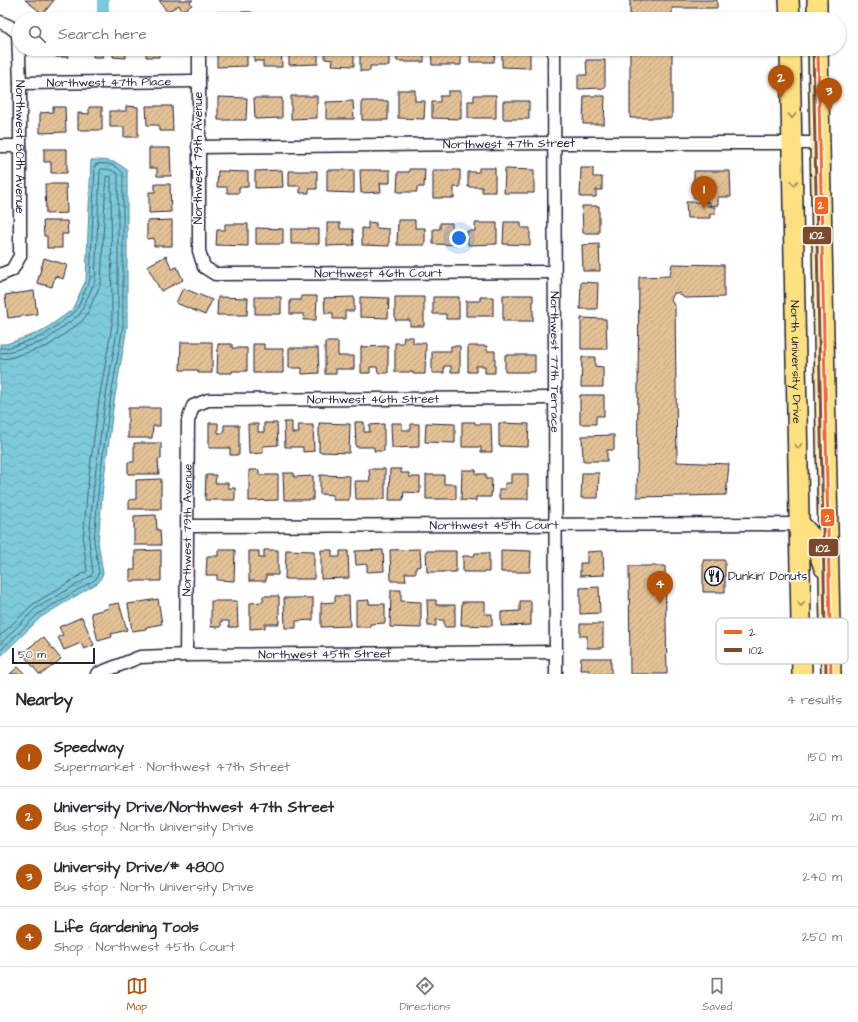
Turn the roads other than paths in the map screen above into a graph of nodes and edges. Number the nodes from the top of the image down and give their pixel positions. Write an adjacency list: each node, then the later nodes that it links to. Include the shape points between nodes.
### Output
1 (789, 0): 3 (main road)
2 (817, 0): 4 (main road)
3 (790, 12)
4 (817, 12)
5 (19, 56): 11 (street, Northwest 80th Avenue)
6 (198, 56): 10 (street, Northwest 79th Avenue)
7 (554, 56): 12 (street, Northwest 77th Terrace)
8 (790, 56): 14 (main road, North University Drive, one-way to 14)
9 (818, 56): 13 (main road)
10 (198, 81): 11 (street, Northwest 47th Place); 17 (street, Northwest 79th Avenue)
11 (20, 83): 16 (street, Northwest 80th Avenue)
12 (554, 143): 14 (street, Northwest 47th Street); 17 (street, Northwest 47th Street); 19 (street, Northwest 77th Terrace)
13 (820, 143): 14 (street, Northwest 47th Street); 26 (main road)
14 (793, 144): 23 (main road, North University Drive, one-way to 23)
15 (0, 146): 16 (street)
16 (20, 146): 20 (street, Northwest 80th Avenue, via 20,256 12,270)
17 (198, 147): 18 (street, Northwest 79th Avenue, via 198,251)
18 (204, 267): 19 (street, Northwest 46th Court, via 216,274)
19 (554, 272): 21 (street, Northwest 77th Terrace)
20 (0, 275)
21 (555, 398): 22 (street, Northwest 46th Street, via 208,400); 25 (street, Northwest 77th Terrace)
22 (193, 406): 27 (street, Northwest 79th Avenue, via 188,421)
23 (799, 474): 24 (main road, North University Drive); 26 (main road, via 816,512)
24 (800, 524): 25 (street, Northwest 45th Court); 28 (main road, via 814,540); 29 (main road, North University Drive, one-way to 29)
25 (555, 525): 27 (street, Northwest 45th Court); 31 (street, Northwest 77th Terrace)
26 (828, 525): 28 (main road)
27 (188, 526): 32 (street, Northwest 79th Avenue)
28 (829, 580): 30 (main road)
29 (801, 618)
30 (830, 618)
31 (556, 652): 32 (street, Northwest 45th Street); 36 (street, Northwest 77th Terrace)
32 (186, 655): 35 (street, Northwest 45th Street, via 140,657)
33 (802, 664): 37 (main road, North University Drive, one-way to 37)
34 (831, 664): 38 (main road)
35 (97, 674)
36 (556, 674)
37 (802, 674)
38 (831, 674)

